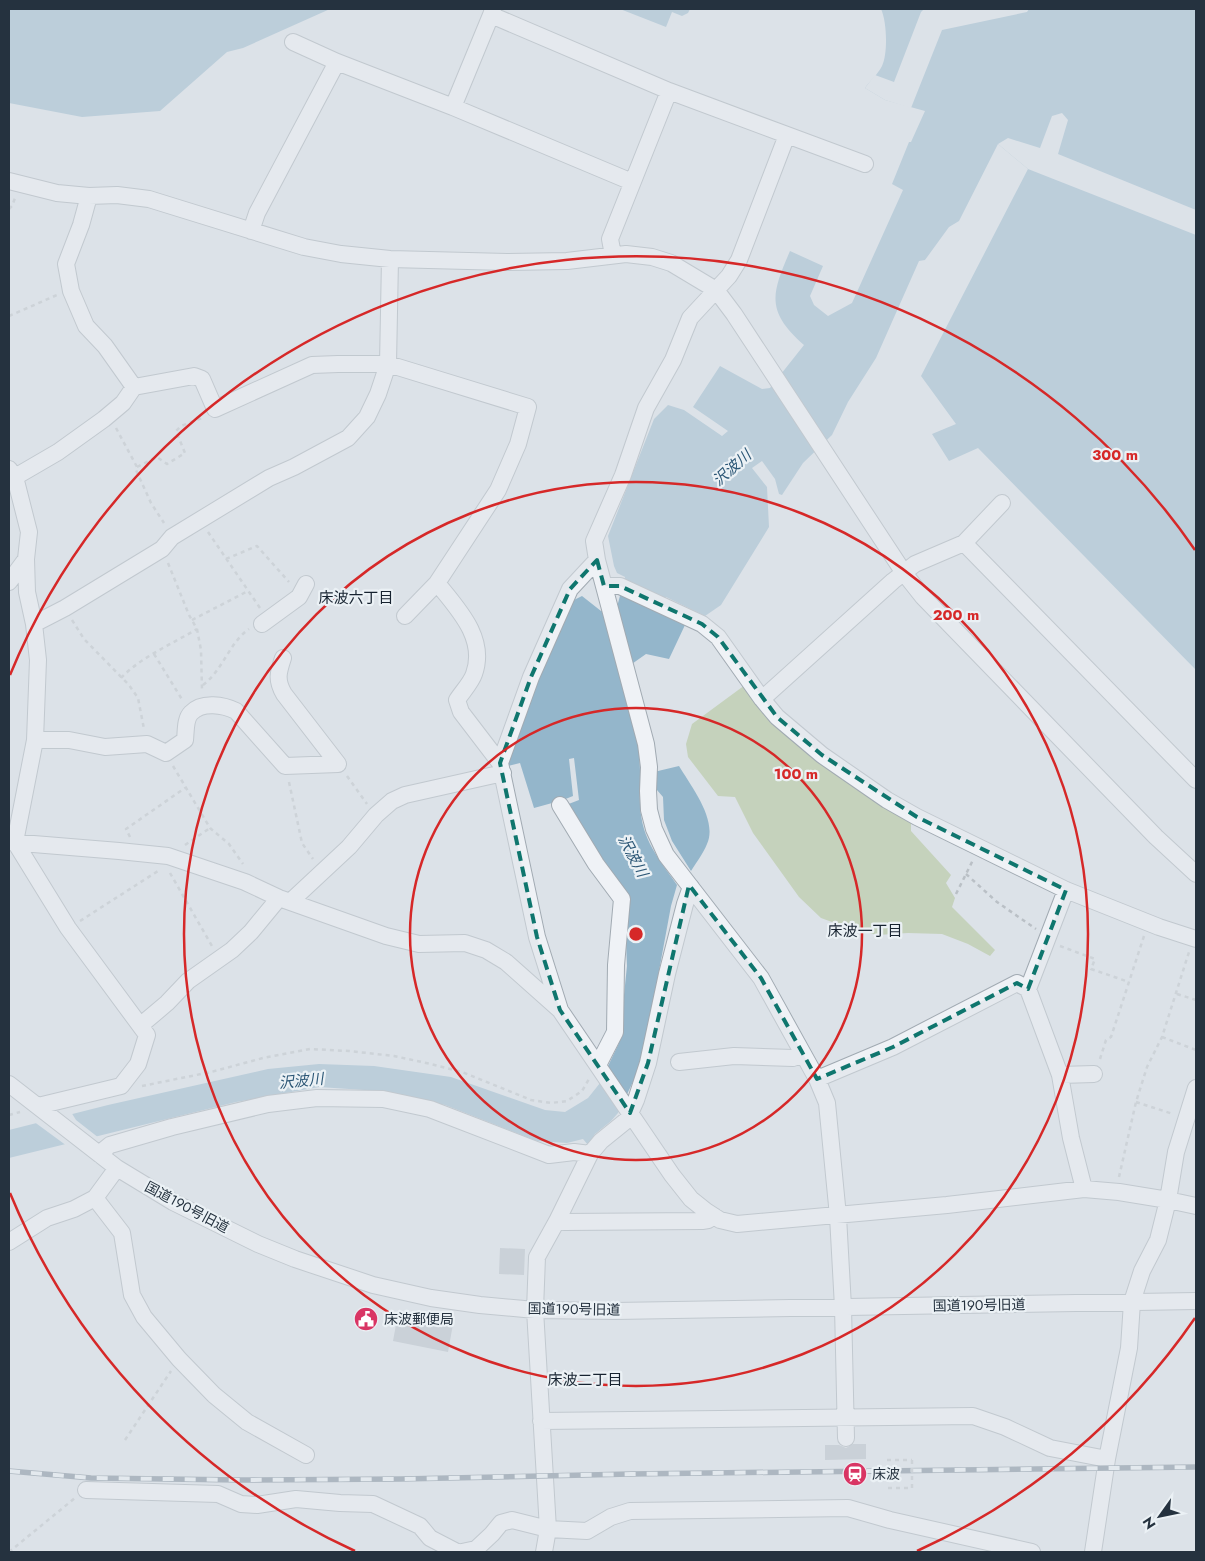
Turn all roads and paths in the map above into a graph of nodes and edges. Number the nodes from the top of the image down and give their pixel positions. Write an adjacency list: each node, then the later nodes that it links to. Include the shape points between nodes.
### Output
1 (492, 12): 4 (street); 5 (street)
2 (293, 42): 3 (street)
3 (337, 62): 5 (street); 11 (street, via 257,213)
4 (669, 91): 6 (street); 9 (street)
5 (453, 107): 9 (street)
6 (787, 135): 7 (street); 14 (street, via 739,260 730,276)
7 (865, 164)
8 (9, 181): 10 (street)
9 (632, 182): 12 (street, via 610,240)
10 (89, 196): 11 (street, via 149,199); 15 (street, via 66,264)
11 (251, 231): 13 (street, via 313,249)
12 (613, 255): 13 (street, via 567,261 516,262); 14 (street, via 652,257 671,263)
13 (390, 259): 17 (street)
14 (716, 290): 29 (street, via 690,318 673,360 646,408 623,475 594,541); 30 (street)
15 (70, 291): 16 (path); 18 (street, via 86,326 105,346)
16 (9, 316)
17 (388, 364): 19 (street, via 312,366); 24 (street, via 367,417 348,438 269,478); 32 (street, via 528,407 518,444 498,490)
18 (134, 387): 19 (street, via 194,376 202,379); 20 (street, via 123,403)
19 (215, 409): 21 (path, via 212,414 176,431 184,453 167,464 157,457)
20 (109, 414): 21 (path); 22 (street, via 58,452)
21 (136, 467): 25 (path)
22 (12, 473): 27 (street, via 29,532)
23 (1002, 504): 26 (street)
24 (200, 520): 25 (street); 28 (path)
25 (167, 543): 36 (street); 38 (path)
26 (964, 543): 30 (street, via 915,564); 54 (street)
27 (26, 559): 31 (street); 40 (street, via 27,592)
28 (226, 559): 34 (path, via 257,546); 35 (path)
29 (596, 560): 33 (street); 53 (street, via 570,589 531,677)
30 (904, 573): 46 (street); 65 (street, via 954,631)
31 (9, 582)
32 (437, 583): 37 (street); 53 (street, via 465,619 473,635 477,658 474,675 457,700 461,712)
33 (612, 586): 46 (street, via 702,624 718,637); 66 (street, via 609,606 646,744 649,810 666,854)
34 (303, 589): 39 (street, via 299,597)
35 (248, 591): 38 (path); 39 (path)
36 (65, 608): 40 (street); 44 (path, via 84,639)
37 (405, 616)
38 (192, 620): 41 (path)
39 (266, 620): 45 (path, via 241,635 211,679)
40 (34, 624): 48 (street, via 38,660)
41 (197, 629): 42 (path); 45 (path)
42 (154, 654): 44 (path, via 131,667); 47 (path)
43 (283, 658): 51 (street, via 278,684)
44 (121, 678): 49 (path, via 138,698)
45 (203, 685): 47 (path)
46 (762, 699): 60 (street, via 777,717 822,755 887,800)
47 (195, 710): 50 (street, via 187,722 185,740); 52 (street, via 208,705 227,706 236,711)
48 (35, 740): 49 (street, via 68,740 105,747); 59 (street)
49 (147, 744): 50 (street)
50 (166, 753): 55 (path)
51 (338, 764): 52 (street); 57 (path)
52 (285, 766): 64 (path, via 302,843)
53 (501, 768): 57 (street, via 405,795); 77 (street, via 537,937)
54 (1196, 780)
55 (185, 788): 58 (path); 61 (path, via 126,829 130,838)
56 (560, 805): 83 (street, via 622,899 616,965 616,1032)
57 (376, 815): 64 (street, via 349,847)
58 (210, 828): 62 (path); 63 (path, via 230,844)
59 (12, 842): 61 (street); 71 (street)
60 (979, 848): 67 (street); 68 (path)
61 (128, 852): 62 (street)
62 (168, 856): 69 (street, via 245,882)
63 (245, 866)
64 (322, 871): 69 (street)
65 (1196, 874)
66 (691, 887): 81 (street, via 761,978); 92 (street, via 667,974 648,1063)
67 (1066, 890): 70 (street); 74 (street)
68 (956, 894)
69 (285, 900): 73 (street); 77 (street, via 386,936 419,944 464,943 486,950 506,962)
70 (1149, 923): 72 (street); 84 (path, via 1111,1037 1106,1040)
71 (68, 928): 73 (path, via 166,866); 78 (street)
72 (1194, 939): 75 (path)
73 (221, 958): 78 (street, via 188,981)
74 (1028, 989): 85 (street); 86 (street, via 1017,984 893,1047)
75 (1177, 994): 76 (path); 79 (path)
76 (1196, 1000)
77 (560, 1010): 83 (street)
78 (141, 1025): 88 (street, via 147,1035 143,1051 138,1064)
79 (1162, 1037): 80 (path); 90 (path, via 1147,1067)
80 (1196, 1050)
81 (804, 1054): 82 (street, via 793,1058 734,1056); 86 (street)
82 (679, 1062)
83 (600, 1067): 88 (path, via 582,1091 567,1101 551,1103 531,1100 462,1072 431,1064 394,1056 310,1049 137,1087); 92 (street)
84 (1094, 1074): 85 (street)
85 (1060, 1075): 97 (street)
86 (817, 1079): 103 (street, via 827,1103)
87 (9, 1084): 91 (street, 国道190号旧道)
88 (120, 1086): 91 (street)
89 (1195, 1093): 93 (street)
90 (1136, 1102): 93 (path); 98 (path, via 1117,1184)
91 (42, 1109): 95 (street, 国道190号旧道)
92 (629, 1110): 94 (street, via 627,1120); 102 (street, via 691,1199)
93 (1187, 1118): 100 (street, via 1176,1152)
94 (583, 1153): 95 (street, via 549,1155 430,1109 383,1099 317,1098 268,1104 172,1127 110,1145); 104 (street)
95 (99, 1154): 96 (street, 国道190号旧道)
96 (116, 1168): 99 (street); 109 (street, 国道190号旧道, via 173,1202 295,1259 373,1284 431,1298)
97 (1084, 1189): 98 (street); 103 (street)
98 (1119, 1192): 100 (street)
99 (95, 1198): 105 (street, via 47,1218); 110 (street, via 122,1233 132,1295 144,1317)
100 (1168, 1200): 101 (street); 107 (street, via 1158,1240 1142,1271)
101 (1196, 1206)
102 (714, 1216): 103 (street, via 737,1224); 104 (street, via 702,1221 564,1222)
103 (838, 1216): 108 (street)
104 (558, 1219): 109 (street, via 537,1257)
105 (9, 1242)
106 (1196, 1301): 107 (street, 国道190号旧道)
107 (1132, 1302): 108 (street, 国道190号旧道); 116 (street, via 1129,1348)
108 (842, 1307): 109 (street, 国道190号旧道); 111 (street)
109 (535, 1310): 112 (street)
110 (179, 1359): 114 (path); 115 (street, via 214,1395 247,1422)
111 (846, 1418): 112 (street); 113 (street); 116 (street, via 973,1416 1050,1448)
112 (541, 1421): 120 (street)
113 (846, 1438)
114 (125, 1440)
115 (306, 1455)
116 (1107, 1459): 126 (street)
117 (887, 1460): 118 (path, bridge, via 912,1460 912,1488)
118 (888, 1488)
119 (86, 1490): 121 (path); 122 (street, via 218,1494 240,1504 257,1505 296,1499 373,1504 420,1526 430,1538)
120 (548, 1529): 123 (street, via 512,1520 501,1523 476,1549); 124 (street); 125 (street, via 587,1531 611,1517 630,1511 848,1508)
121 (9, 1552)
122 (457, 1552)
123 (462, 1552)
124 (544, 1552)
125 (1032, 1552)
126 (1093, 1552)

